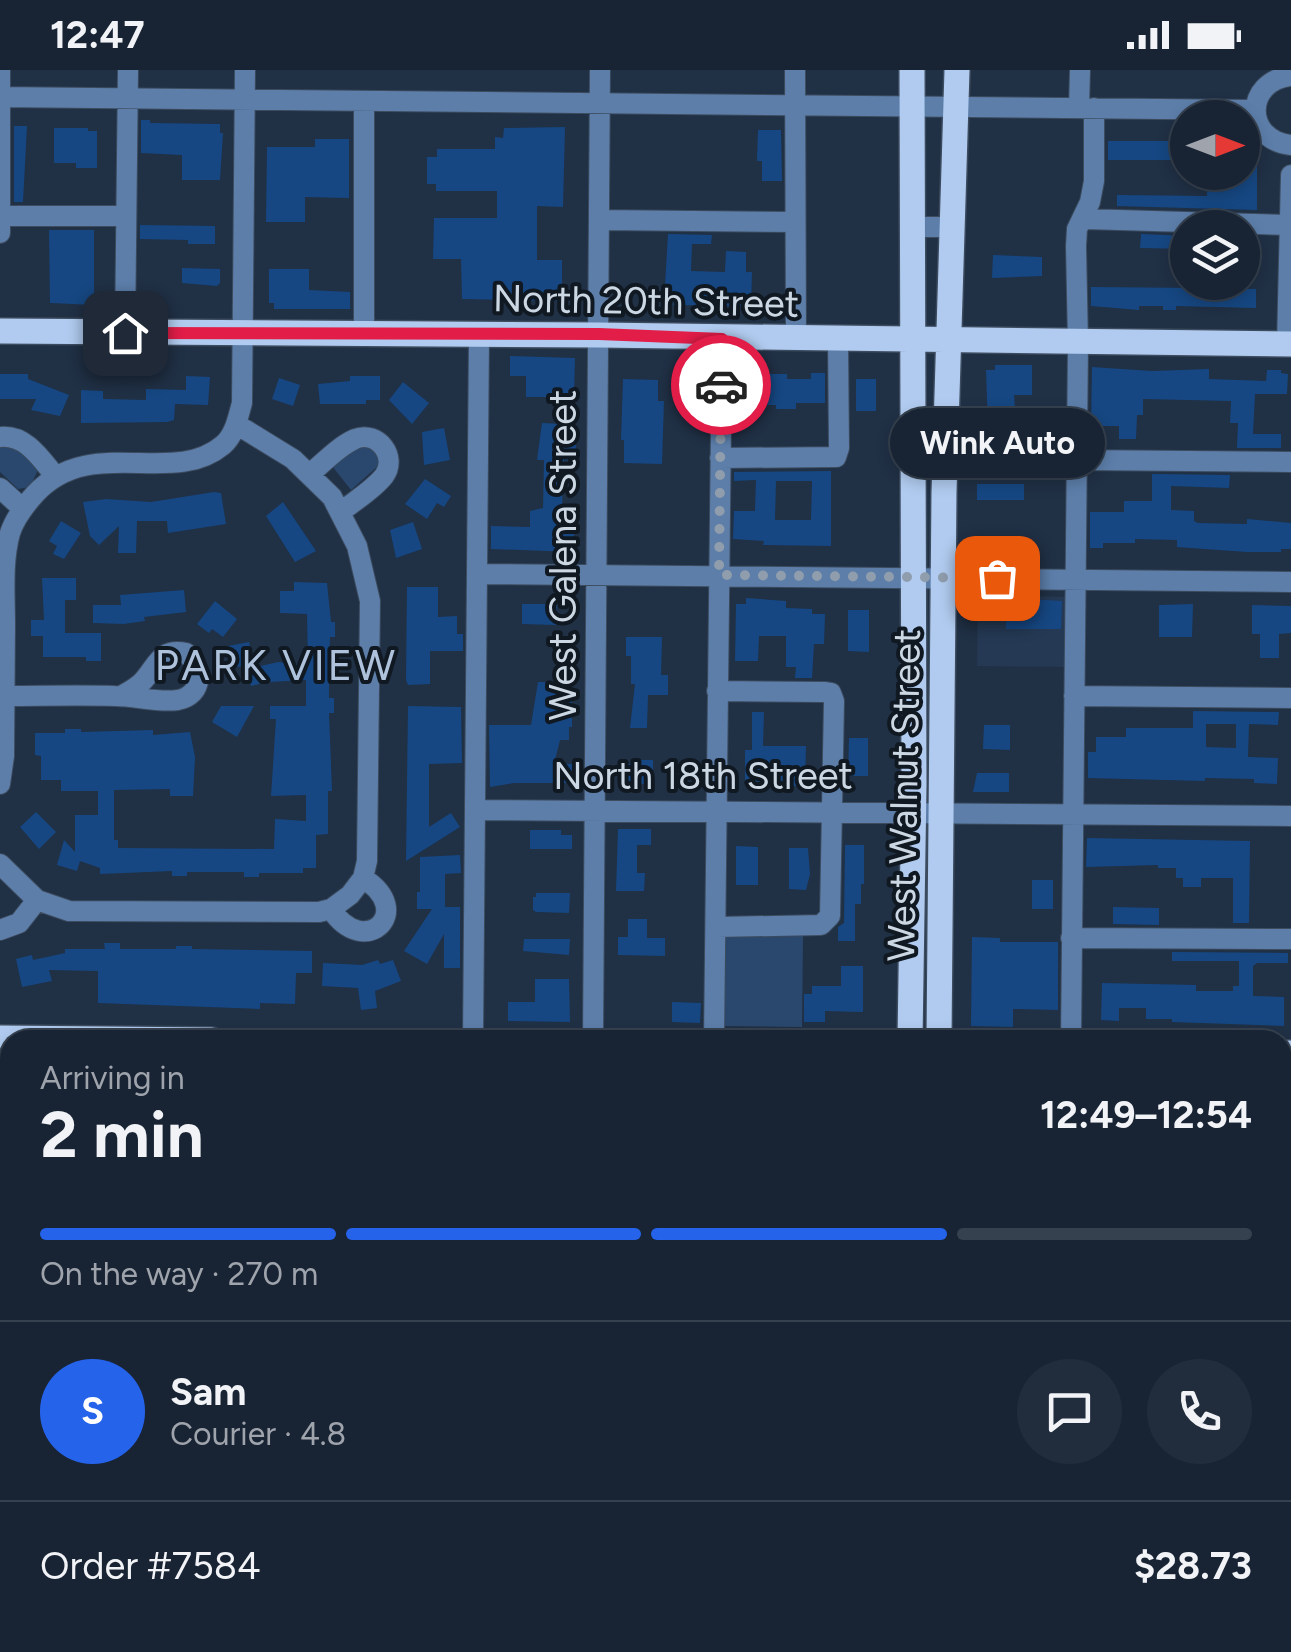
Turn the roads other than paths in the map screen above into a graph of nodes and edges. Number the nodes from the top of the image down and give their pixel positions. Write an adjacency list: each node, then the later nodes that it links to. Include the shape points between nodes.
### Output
1 (0, 70): 10 (street)
2 (128, 70): 11 (street)
3 (245, 70): 12 (street)
4 (600, 70): 15 (street, West Galena Street)
5 (795, 70): 16 (street)
6 (912, 70): 17 (main road, West Walnut Street)
7 (957, 70): 18 (main road, West Walnut Street)
8 (1080, 70): 19 (street)
9 (1291, 76): 13 (street, via 1271,82)
10 (0, 97): 11 (street); 24 (street)
11 (128, 98): 12 (street); 25 (street)
12 (246, 100): 14 (street); 36 (street)
13 (1258, 100)
14 (364, 101): 15 (street); 37 (street)
15 (600, 102): 16 (street); 27 (street, West Galena Street)
16 (795, 104): 17 (street); 28 (street)
17 (912, 106): 18 (street); 30 (main road, West Walnut Street)
18 (957, 106): 19 (street); 31 (main road, West Walnut Street)
19 (1086, 108): 20 (street); 26 (street, via 1094,181)
20 (1170, 109)
21 (1260, 125): 22 (street, via 1270,139)
22 (1291, 145)
23 (1291, 175): 29 (street)
24 (0, 216): 25 (street); 32 (street)
25 (126, 216): 34 (street)
26 (1084, 219): 29 (street); 44 (street, via 1076,246)
27 (600, 220): 28 (street); 35 (street, West Galena Street)
28 (795, 222): 40 (street)
29 (1290, 225): 45 (street)
30 (914, 226): 31 (street); 42 (main road, West Walnut Street)
31 (954, 226): 43 (main road, West Walnut Street)
32 (0, 232)
33 (0, 332): 34 (main road, North 20th Street)
34 (125, 333): 36 (main road, North 20th Street)
35 (599, 334): 38 (main road, North 20th Street); 39 (main road, North 20th Street); 56 (street, West Galena Street)
36 (243, 335): 37 (main road, North 20th Street); 46 (street)
37 (364, 336): 38 (main road, North 20th Street)
38 (479, 336): 57 (street)
39 (722, 339): 40 (main road, North 20th Street); 48 (street)
40 (796, 340): 41 (main road, North 20th Street)
41 (838, 340): 42 (main road, North 20th Street); 48 (street, via 836,457)
42 (915, 341): 43 (main road, North 20th Street); 59 (main road, West Walnut Street)
43 (950, 341): 44 (main road, North 20th Street); 60 (main road, West Walnut Street)
44 (1078, 342): 45 (main road, North 20th Street); 49 (street)
45 (1289, 344)
46 (236, 424): 51 (street); 52 (street, via 224,445 194,458 87,464)
47 (0, 437): 52 (street, via 18,438)
48 (720, 458): 58 (street)
49 (1077, 460): 50 (street); 61 (street)
50 (1291, 462)
51 (311, 473): 55 (street); 55 (street, via 354,440 370,438 383,446 389,460 385,475)
52 (56, 476): 54 (street)
53 (0, 488): 54 (street)
54 (23, 509): 64 (street, via 5,563)
55 (341, 512): 78 (street, via 370,601 369,841)
56 (597, 572): 57 (street); 58 (street); 70 (street, West Galena Street)
57 (477, 574): 69 (street)
58 (719, 575): 59 (street); 63 (street)
59 (914, 576): 60 (street); 73 (main road, West Walnut Street)
60 (944, 577): 61 (street); 74 (main road, West Walnut Street)
61 (1074, 579): 62 (street); 66 (street)
62 (1291, 582)
63 (718, 691): 71 (street); 72 (street, via 831,694)
64 (4, 696): 65 (street); 68 (street)
65 (120, 696)
66 (1074, 696): 67 (street); 75 (street)
67 (1291, 698)
68 (0, 784)
69 (475, 810): 70 (street, North 18th Street); 85 (street)
70 (596, 810): 71 (street, North 18th Street); 86 (street, West Galena Street)
71 (716, 810): 72 (street, North 18th Street); 81 (street)
72 (832, 812): 73 (street, North 18th Street); 81 (street, via 826,923)
73 (913, 812): 74 (street, North 18th Street); 88 (main road, West Walnut Street)
74 (940, 812): 75 (street, North 18th Street); 89 (main road, West Walnut Street)
75 (1072, 814): 76 (street, North 18th Street); 83 (street)
76 (1291, 816)
77 (1, 868): 79 (street)
78 (363, 878): 80 (street); 80 (street, via 386,901 380,926 355,932)
79 (37, 900): 80 (street, via 68,911 295,914); 82 (street, via 19,923)
80 (332, 908)
81 (717, 928): 87 (street)
82 (0, 930)
83 (1072, 938): 84 (street); 90 (street)
84 (1291, 939)
85 (473, 1030)
86 (592, 1030)
87 (714, 1030)
88 (910, 1030)
89 (939, 1030)
90 (1071, 1030)

